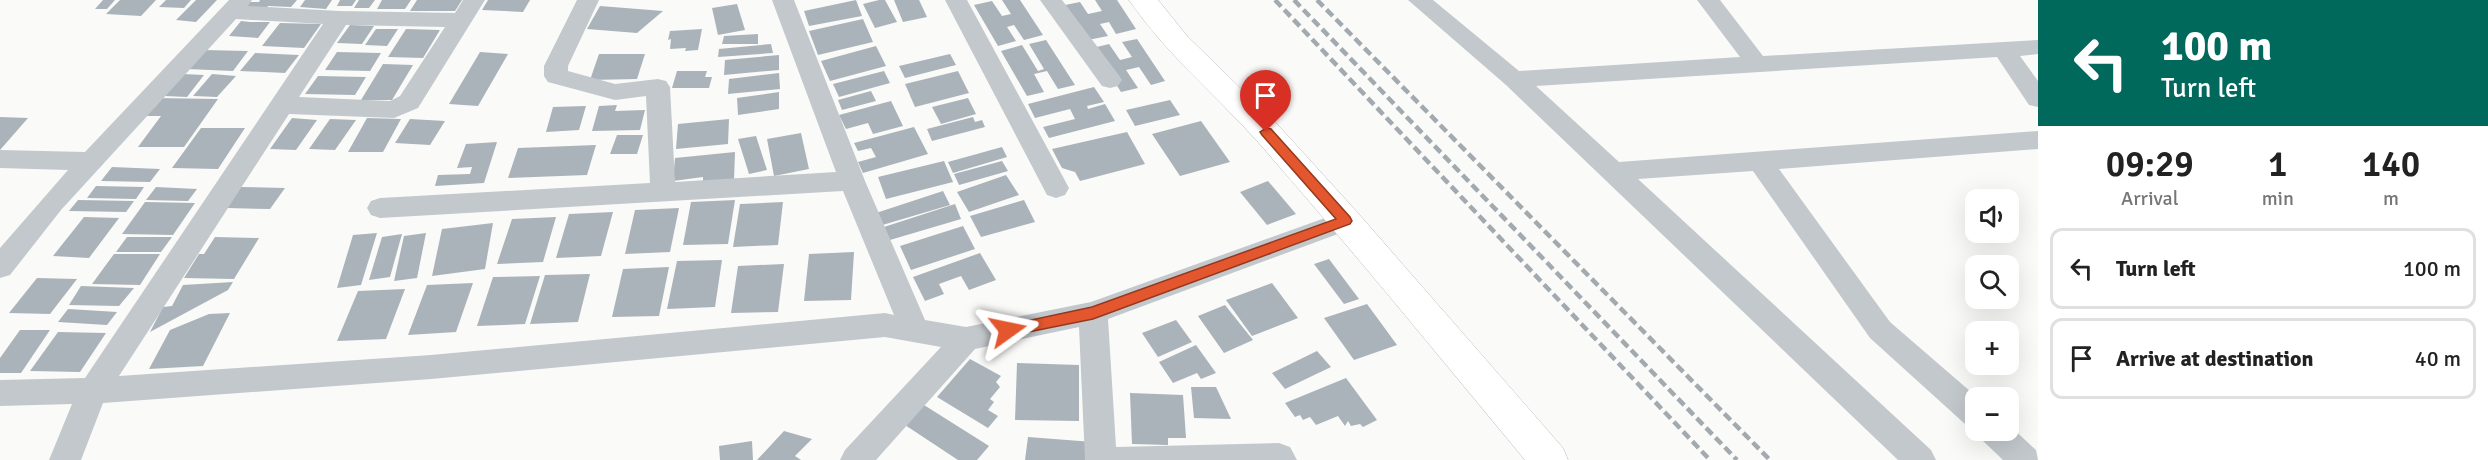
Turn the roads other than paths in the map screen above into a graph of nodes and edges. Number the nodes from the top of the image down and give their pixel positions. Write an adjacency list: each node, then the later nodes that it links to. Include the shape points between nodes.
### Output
1 (474, 0): 11 (street)
2 (588, 0): 26 (street, via 556,66 556,76 615,92 658,87)
3 (783, 0): 24 (street)
4 (956, 0): 25 (street)
5 (1051, 0): 15 (street)
6 (1143, 0): 28 (main road, via 1178,43 1266,132)
7 (1419, 0): 16 (street)
8 (1708, 0): 14 (street)
9 (235, 6): 10 (street); 22 (street)
10 (339, 18): 11 (street); 18 (street)
11 (461, 20): 18 (street, via 402,107 393,110)
12 (2038, 47): 13 (street)
13 (2003, 49): 14 (street); 17 (street)
14 (1757, 64): 16 (street)
15 (1110, 80)
16 (1514, 80): 23 (street)
17 (2038, 99)
18 (282, 105): 33 (street)
19 (2038, 140): 21 (street)
20 (0, 159): 22 (street)
21 (1759, 160): 23 (street); 35 (street, via 1880,330)
22 (91, 161): 29 (street)
23 (1613, 172): 43 (street)
24 (852, 181): 26 (street); 31 (street)
25 (1056, 188)
26 (663, 192): 27 (street)
27 (380, 208)
28 (1345, 221): 30 (street); 42 (main road)
29 (0, 267)
30 (1093, 313): 32 (street); 39 (street)
31 (915, 330): 32 (street); 33 (street, via 885,325 431,367)
32 (966, 339): 38 (street)
33 (93, 391): 34 (street); 37 (street)
34 (0, 393)
35 (1965, 405)
36 (2005, 441): 44 (street)
37 (64, 460)
38 (856, 460)
39 (1101, 460)
40 (1119, 460): 41 (street)
41 (1281, 460)
42 (1549, 460)
43 (1920, 460)
44 (2025, 460)

